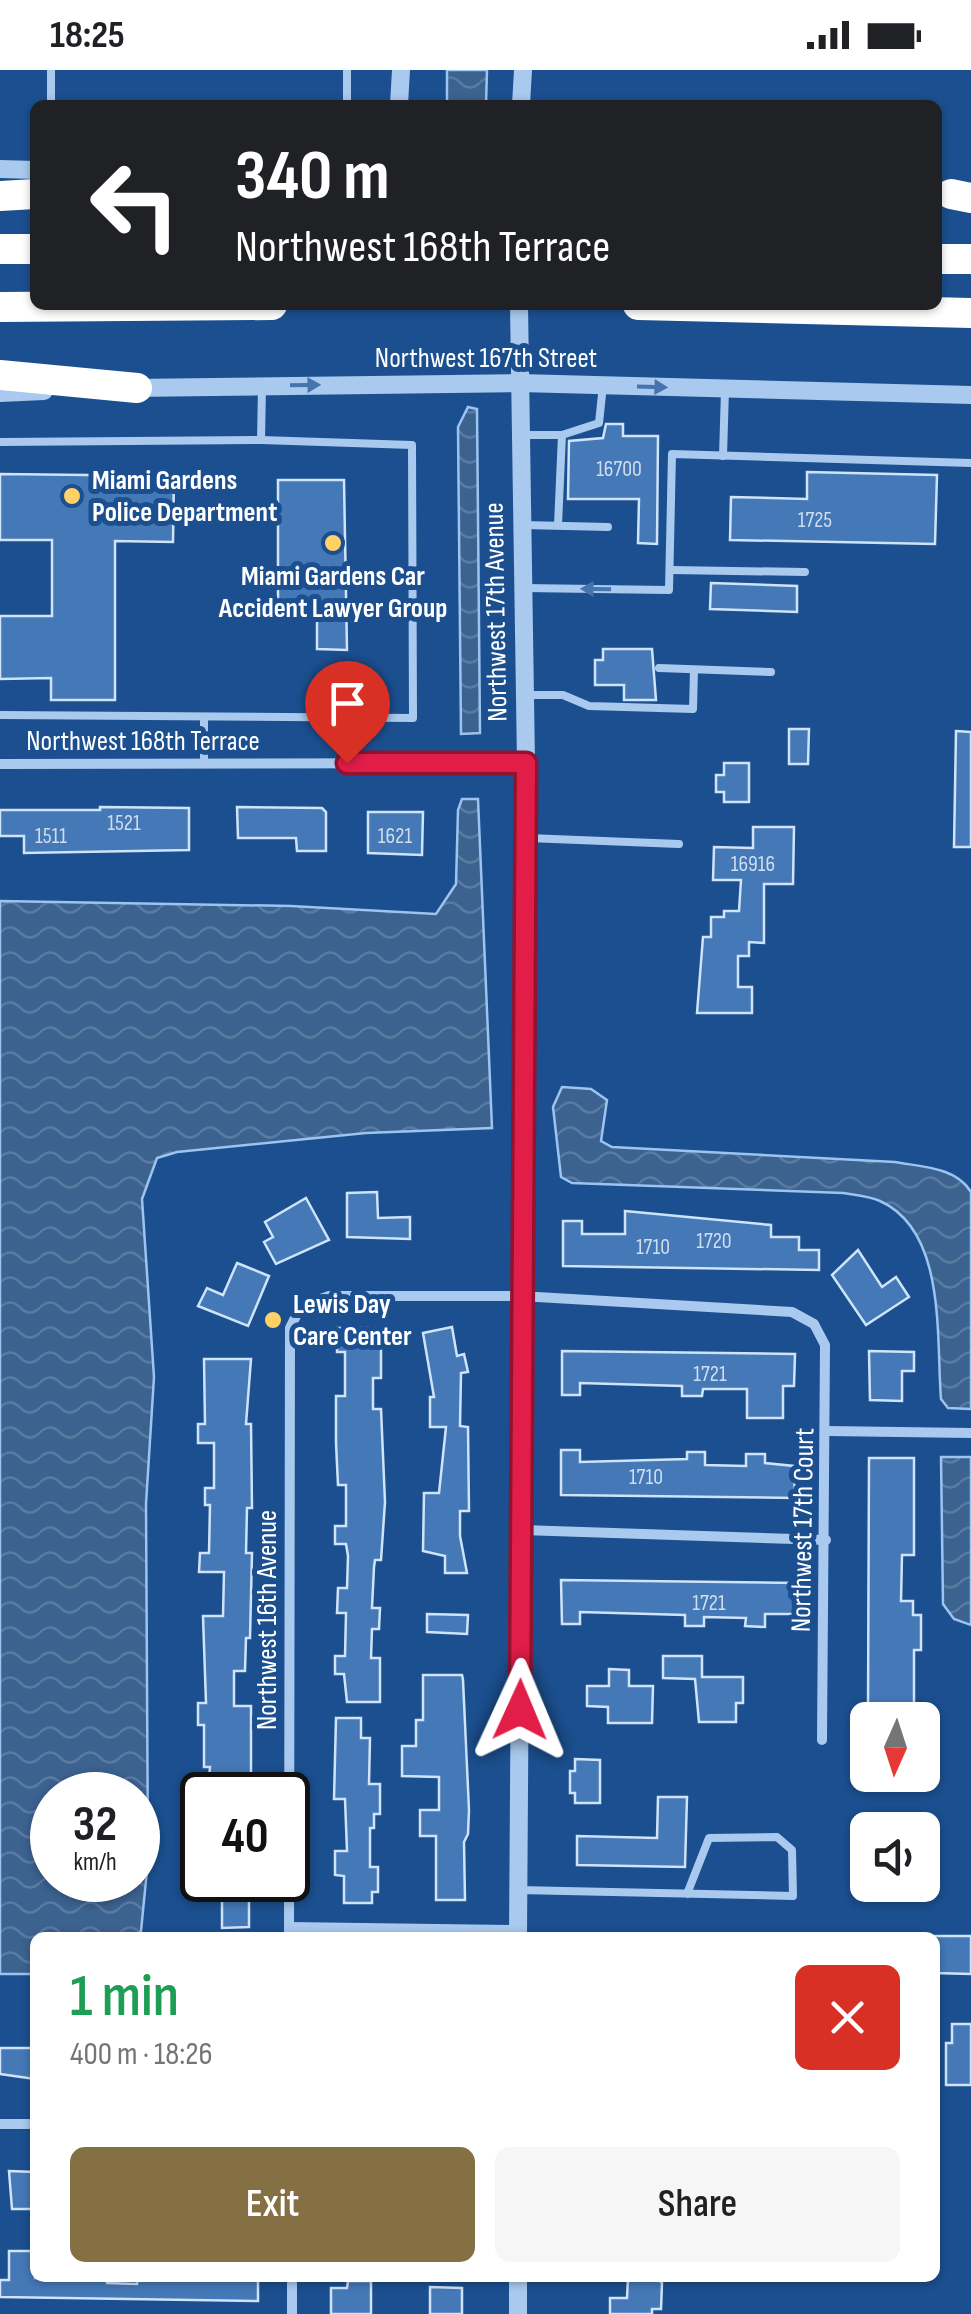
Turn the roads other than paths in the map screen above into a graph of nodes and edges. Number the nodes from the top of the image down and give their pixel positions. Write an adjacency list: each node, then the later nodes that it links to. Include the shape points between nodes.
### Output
1 (51, 70): 5 (lane)
2 (348, 70): 6 (lane)
3 (400, 70): 7 (street)
4 (523, 70): 8 (street)
5 (51, 100)
6 (347, 100)
7 (399, 100)
8 (522, 100)
9 (0, 170): 10 (street)
10 (30, 170)
11 (30, 194): 12 (highway)
12 (0, 196)
13 (0, 249): 14 (highway)
14 (30, 249)
15 (942, 259): 16 (highway)
16 (971, 260)
17 (0, 307): 18 (highway)
18 (30, 307)
19 (519, 310): 23 (street, Northwest 17th Avenue)
20 (846, 310): 21 (highway)
21 (971, 313)
22 (0, 376): 26 (highway)
23 (520, 383): 24 (street, Northwest 167th Street); 25 (street, Northwest 167th Street, one-way to 23); 30 (street, Northwest 17th Avenue)
24 (602, 385): 27 (street, Northwest 167th Street, one-way to 27); 31 (lane, via 598,423)
25 (262, 386): 26 (street, Northwest 167th Street); 32 (lane)
26 (138, 388): 28 (street, Northwest 167th Street)
27 (725, 388): 29 (street, Northwest 167th Street); 34 (lane)
28 (0, 393)
29 (971, 395)
30 (521, 435): 31 (lane); 36 (street, Northwest 17th Avenue)
31 (562, 435): 37 (lane)
32 (261, 440): 33 (lane); 47 (lane, via 412,445 412,718)
33 (0, 442)
34 (723, 456): 35 (lane); 39 (lane, via 672,454)
35 (971, 462)
36 (522, 525): 37 (lane); 41 (street, Northwest 17th Avenue)
37 (558, 525): 38 (lane)
38 (608, 527)
39 (670, 570): 40 (lane); 41 (lane, one-way to 41, via 669,590)
40 (806, 572)
41 (523, 588): 45 (street, Northwest 17th Avenue)
42 (659, 668): 43 (lane)
43 (694, 670): 44 (lane); 45 (lane, via 693,708 589,706 563,694)
44 (772, 672)
45 (525, 695): 48 (street, Northwest 17th Avenue)
46 (0, 716): 47 (lane)
47 (204, 718): 50 (lane)
48 (526, 763): 50 (street, Northwest 168th Terrace); 51 (street, Northwest 17th Avenue)
49 (0, 764): 50 (street, Northwest 168th Terrace)
50 (204, 764)
51 (526, 838): 52 (lane); 53 (street, Northwest 17th Avenue)
52 (678, 844)
53 (520, 1296): 54 (street, Northwest 17th Court, via 792,1312 814,1324 825,1345); 56 (street, Northwest 17th Avenue); 61 (street, Northwest 16th Avenue, via 328,1296 302,1306 290,1328)
54 (827, 1431): 55 (street); 57 (street, Northwest 17th Court)
55 (971, 1433)
56 (522, 1530): 57 (street); 59 (street, Northwest 17th Avenue)
57 (826, 1540): 58 (street, Northwest 17th Court)
58 (822, 1740)
59 (518, 1890): 60 (lane); 62 (street, Northwest 17th Avenue)
60 (687, 1894): 60 (lane, via 794,1896 792,1850 777,1837 709,1838)
61 (289, 1932)
62 (518, 1932)
63 (0, 2124): 64 (street)
64 (30, 2124)
65 (292, 2282): 67 (street)
66 (518, 2282): 68 (street)
67 (292, 2314)
68 (518, 2314)

